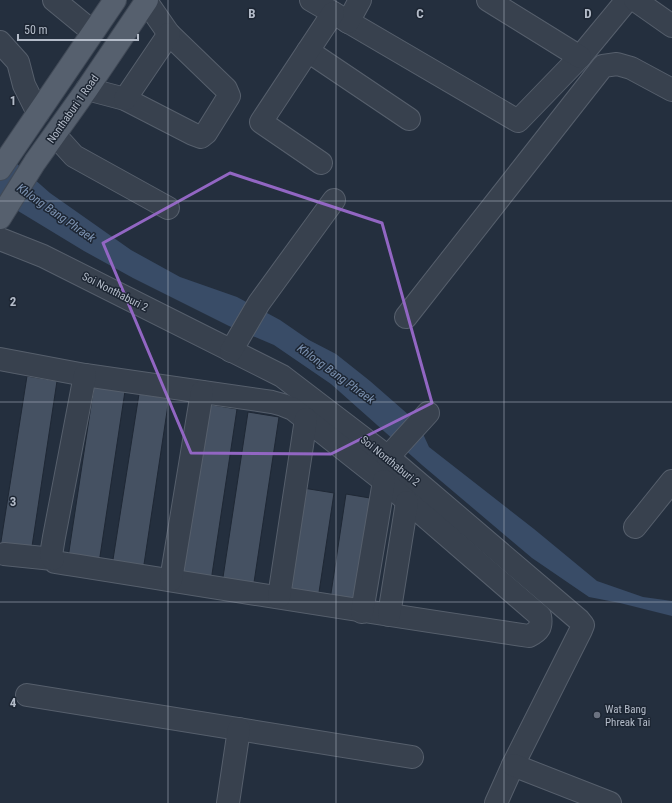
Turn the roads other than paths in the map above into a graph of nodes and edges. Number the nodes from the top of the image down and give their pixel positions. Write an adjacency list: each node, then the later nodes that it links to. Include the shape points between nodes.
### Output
1 (54, 0): 11 (street)
2 (115, 0): 11 (main road)
3 (311, 0): 9 (street)
4 (360, 0): 9 (street)
5 (489, 0): 15 (street)
6 (627, 0): 15 (street)
7 (635, 0): 10 (street)
8 (147, 1): 12 (street); 16 (main road, Nonthaburi 1 Road)
9 (340, 17): 14 (street); 15 (street, via 518,121)
10 (672, 26)
11 (93, 32): 19 (main road)
12 (169, 34): 18 (street); 18 (street, via 226,89 229,96 206,133 201,137 193,134)
13 (0, 42): 19 (street, via 18,62 24,85)
14 (308, 51): 20 (street); 22 (street, via 261,122)
15 (580, 57)
16 (87, 89): 18 (street); 21 (main road, Nonthaburi 1 Road)
17 (672, 90): 28 (street, via 631,68 617,64 603,66)
18 (125, 99)
19 (38, 112): 23 (main road)
20 (409, 119)
21 (55, 135): 25 (street, via 74,156); 26 (main road, Nonthaburi 1 Road)
22 (321, 163)
23 (0, 169)
24 (334, 200): 29 (street, via 258,303)
25 (168, 208)
26 (1, 216)
27 (0, 239): 29 (street, Soi Nonthaburi 2)
28 (406, 317)
29 (236, 343): 35 (street, Soi Nonthaburi 2)
30 (0, 359): 31 (street)
31 (85, 375): 32 (street); 41 (street, via 54,537 51,555)
32 (202, 392): 34 (street, via 272,402 293,410); 42 (street)
33 (425, 417): 35 (street)
34 (306, 419): 36 (street); 43 (street)
35 (391, 454): 49 (street, Soi Nonthaburi 2, via 583,625)
36 (384, 481): 38 (street); 44 (street)
37 (672, 481): 39 (street)
38 (407, 502): 45 (street); 45 (street, via 540,616 541,623 537,632 529,636)
39 (635, 527)
40 (4, 554): 41 (street)
41 (54, 559): 42 (street, via 55,562)
42 (171, 580): 43 (street)
43 (279, 597): 44 (street)
44 (362, 612): 45 (street)
45 (389, 615)
46 (27, 695): 47 (street)
47 (239, 729): 48 (street); 50 (street)
48 (412, 757)
49 (513, 765): 51 (street, Soi Nonthaburi 2); 52 (street)
50 (228, 803)
51 (496, 803)
52 (610, 803)

